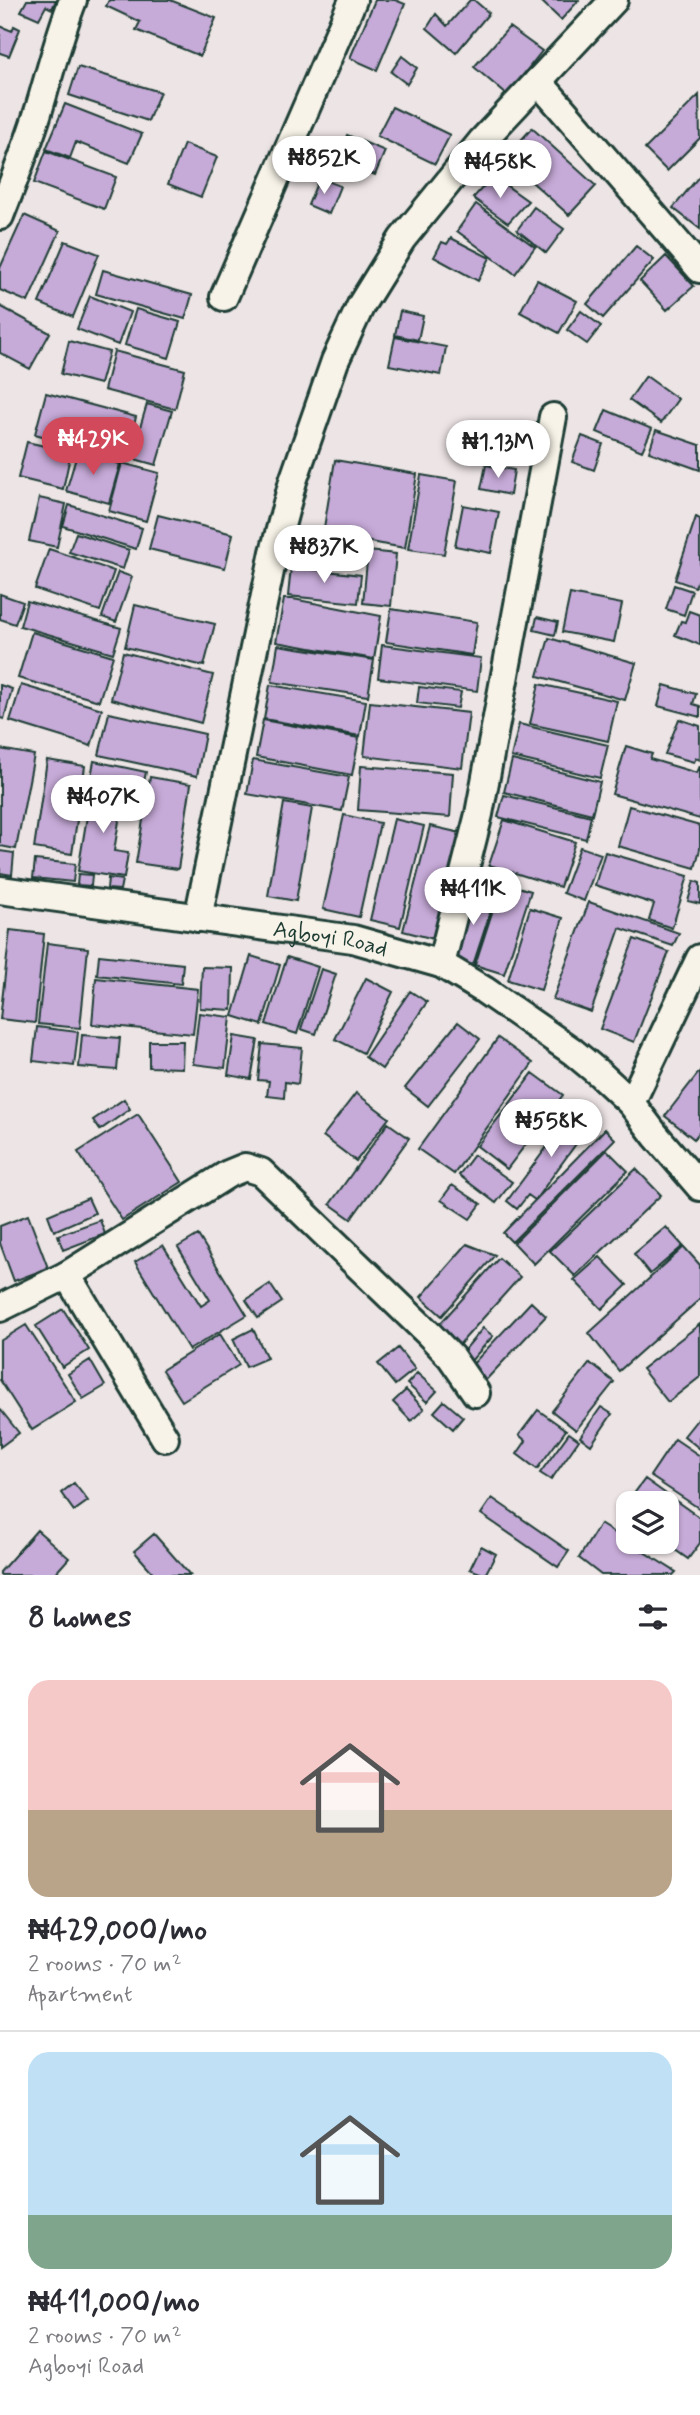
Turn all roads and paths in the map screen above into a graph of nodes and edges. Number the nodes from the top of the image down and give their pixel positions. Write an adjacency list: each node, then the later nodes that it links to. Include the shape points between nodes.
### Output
1 (73, 0): 5 (street)
2 (353, 0): 7 (street)
3 (614, 0): 4 (street)
4 (538, 81): 6 (street); 10 (street, via 402,239 361,305 335,361 293,481 274,552)
5 (0, 216)
6 (700, 269)
7 (224, 297)
8 (553, 417): 12 (street, via 479,814)
9 (0, 890): 10 (street, Agboyi Road)
10 (198, 918): 12 (street, Agboyi Road, via 353,939)
11 (700, 958): 13 (street)
12 (441, 964): 13 (street, Agboyi Road, via 572,1051)
13 (631, 1103): 14 (street, Agboyi Road)
14 (700, 1187)
15 (67, 1275): 16 (street); 17 (street, via 245,1167 261,1172 429,1334); 18 (street)
16 (0, 1308)
17 (476, 1393)
18 (165, 1438)

